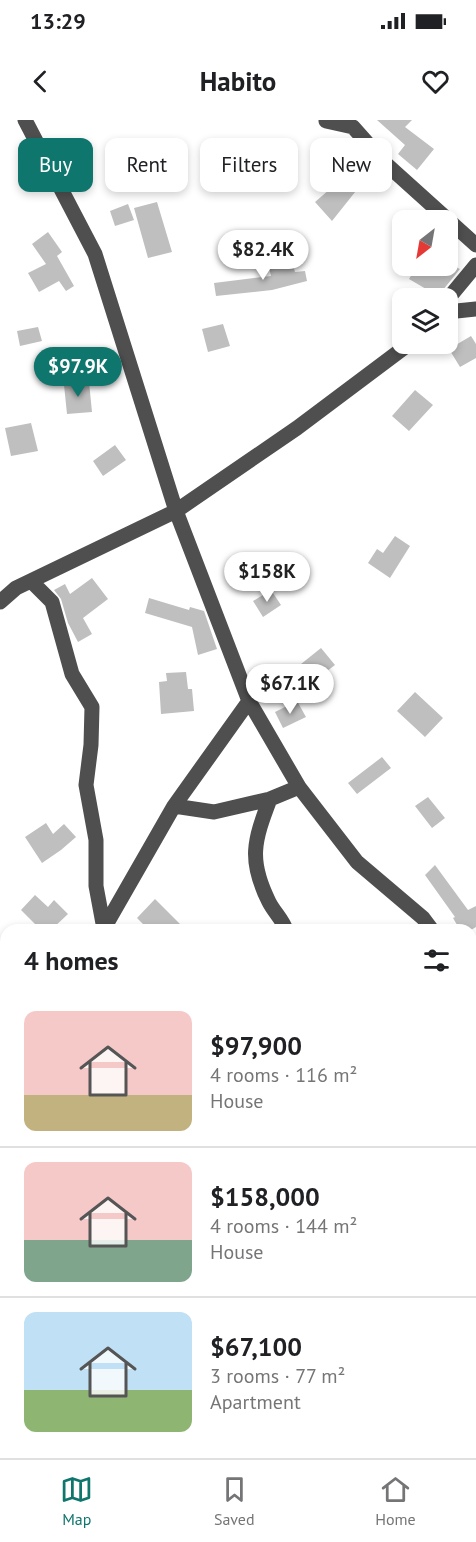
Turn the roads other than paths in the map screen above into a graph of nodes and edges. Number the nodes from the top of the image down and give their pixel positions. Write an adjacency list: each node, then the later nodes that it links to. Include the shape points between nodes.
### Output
1 (26, 120): 9 (street, via 95,254)
2 (326, 121): 3 (street, via 353,128 385,163)
3 (476, 245)
4 (476, 265): 5 (street)
5 (457, 288)
6 (476, 309): 7 (street)
7 (458, 311)
8 (396, 354): 9 (street)
9 (176, 511): 10 (street); 12 (street)
10 (31, 581): 11 (street); 16 (street, via 52,602 72,674 92,706 86,785 96,840 96,886)
11 (0, 602)
12 (249, 701): 13 (street); 15 (street)
13 (299, 787): 14 (street); 19 (street, via 357,862)
14 (270, 799): 15 (street, via 214,812); 18 (street, via 257,836 256,871)
15 (174, 806): 17 (street)
16 (102, 924)
17 (106, 924)
18 (282, 924)
19 (428, 924)

